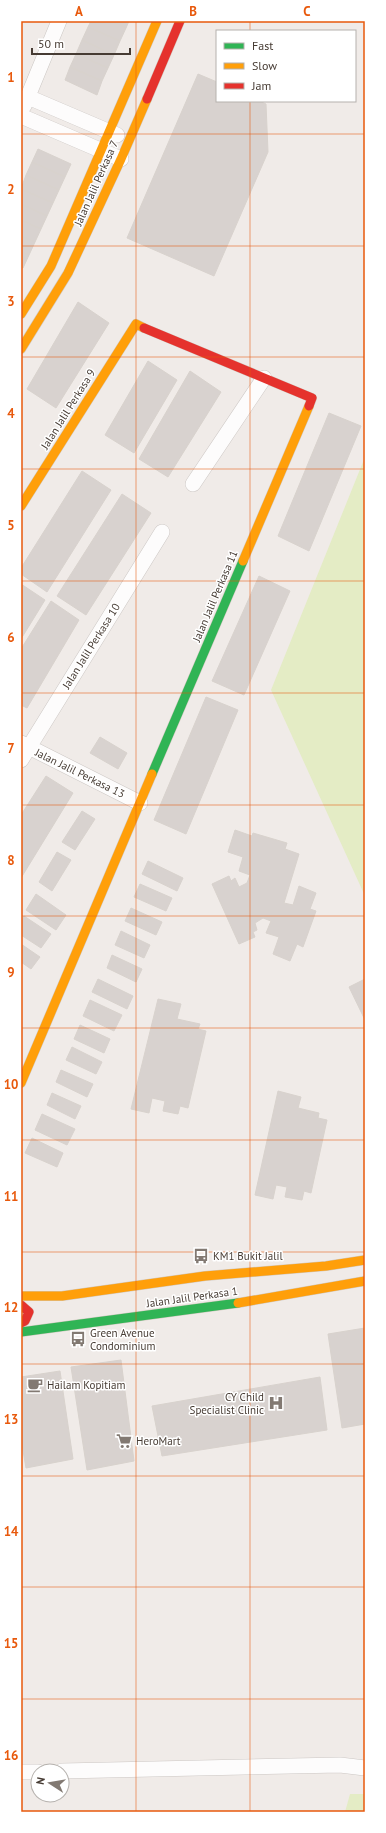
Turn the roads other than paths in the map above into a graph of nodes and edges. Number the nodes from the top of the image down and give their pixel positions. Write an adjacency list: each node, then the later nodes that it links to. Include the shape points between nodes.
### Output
1 (59, 21): 4 (street)
2 (157, 21): 5 (street, Jalan Jalil Perkasa 7)
3 (180, 21): 6 (street, Jalan Jalil Perkasa 7)
4 (23, 108): 5 (street); 7 (street)
5 (109, 132): 6 (street); 7 (street, Jalan Jalil Perkasa 7)
6 (129, 140): 8 (street, Jalan Jalil Perkasa 7)
7 (100, 151): 8 (street); 9 (street, Jalan Jalil Perkasa 7, via 51,266)
8 (121, 159): 10 (street, Jalan Jalil Perkasa 7, via 68,273)
9 (21, 314)
10 (21, 349)
11 (264, 378): 12 (street); 13 (street, Jalan Jalil Perkasa 9, via 136,324); 16 (street, Jalan Jalil Perkasa 11, via 312,398)
12 (193, 484)
13 (21, 506)
14 (162, 532): 15 (street, Jalan Jalil Perkasa 10)
15 (24, 750): 16 (street, Jalan Jalil Perkasa 13)
16 (140, 803): 17 (street, Jalan Jalil Perkasa 11)
17 (21, 1083)
18 (365, 1260): 20 (street, Jalan Jalil Perkasa 1, via 326,1266 205,1276 62,1296)
19 (365, 1281): 23 (street, Jalan Jalil Perkasa 1, via 288,1295)
20 (21, 1296)
21 (21, 1305): 22 (street, via 29,1312 25,1321)
22 (21, 1323)
23 (21, 1332)
24 (365, 1768): 25 (street, via 340,1765)
25 (70, 1771)

